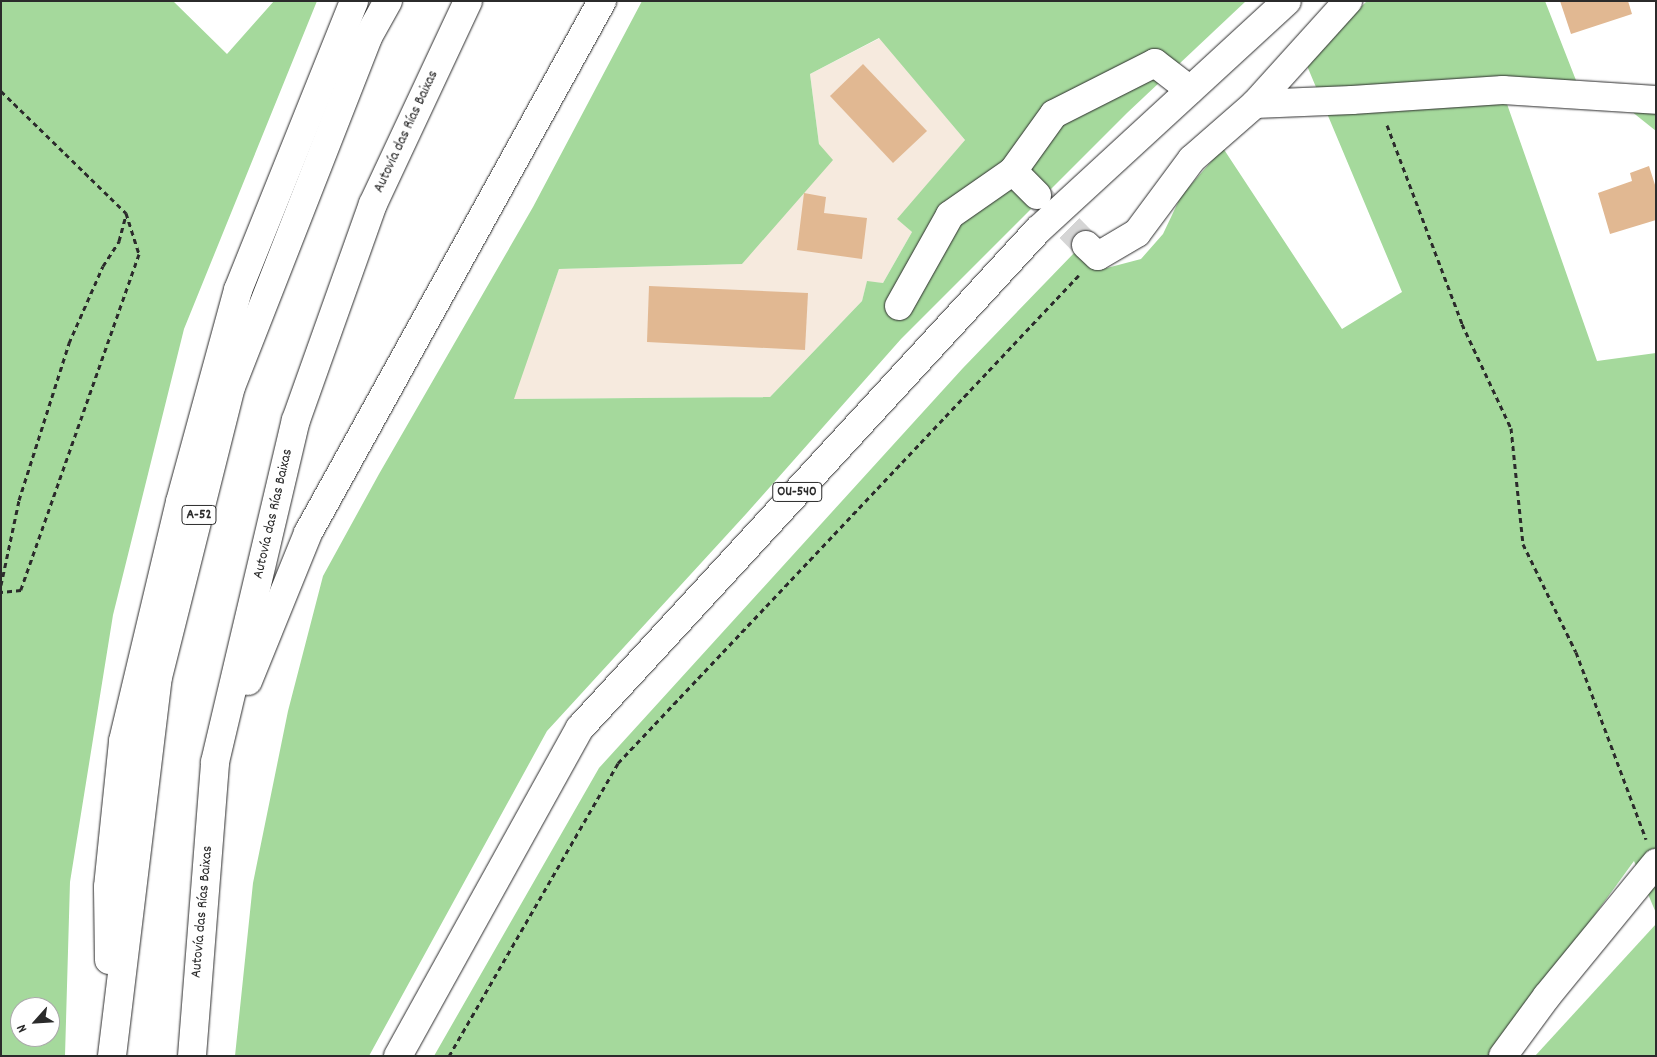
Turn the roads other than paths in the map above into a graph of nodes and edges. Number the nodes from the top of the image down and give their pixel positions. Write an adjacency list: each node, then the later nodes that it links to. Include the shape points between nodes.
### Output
1 (354, 1): 16 (main road, via 238,290 180,502 123,740 108,887)
2 (388, 1): 16 (main road, A-52, via 368,37 231,387 158,677)
3 (468, 1): 14 (main road, Autovía das Rías Baixas, via 373,204 296,420)
4 (602, 1): 14 (main road, via 308,533)
5 (1287, 1): 7 (main road, OU-540)
6 (1348, 1): 9 (main road)
7 (1190, 90): 10 (main road, via 1155,63 1054,114); 18 (main road, OU-540, via 1038,230 580,728)
8 (1656, 100): 9 (main road, via 1503,90)
9 (1255, 104): 12 (main road, via 1192,159 1137,233)
10 (1013, 171): 11 (main road); 13 (main road, via 950,216)
11 (1037, 195)
12 (1092, 250)
13 (899, 306)
14 (215, 762): 17 (main road, Autovía das Rías Baixas)
15 (1655, 863): 19 (main road, via 1547,996)
16 (111, 1056)
17 (192, 1056)
18 (398, 1056)
19 (1503, 1056)

